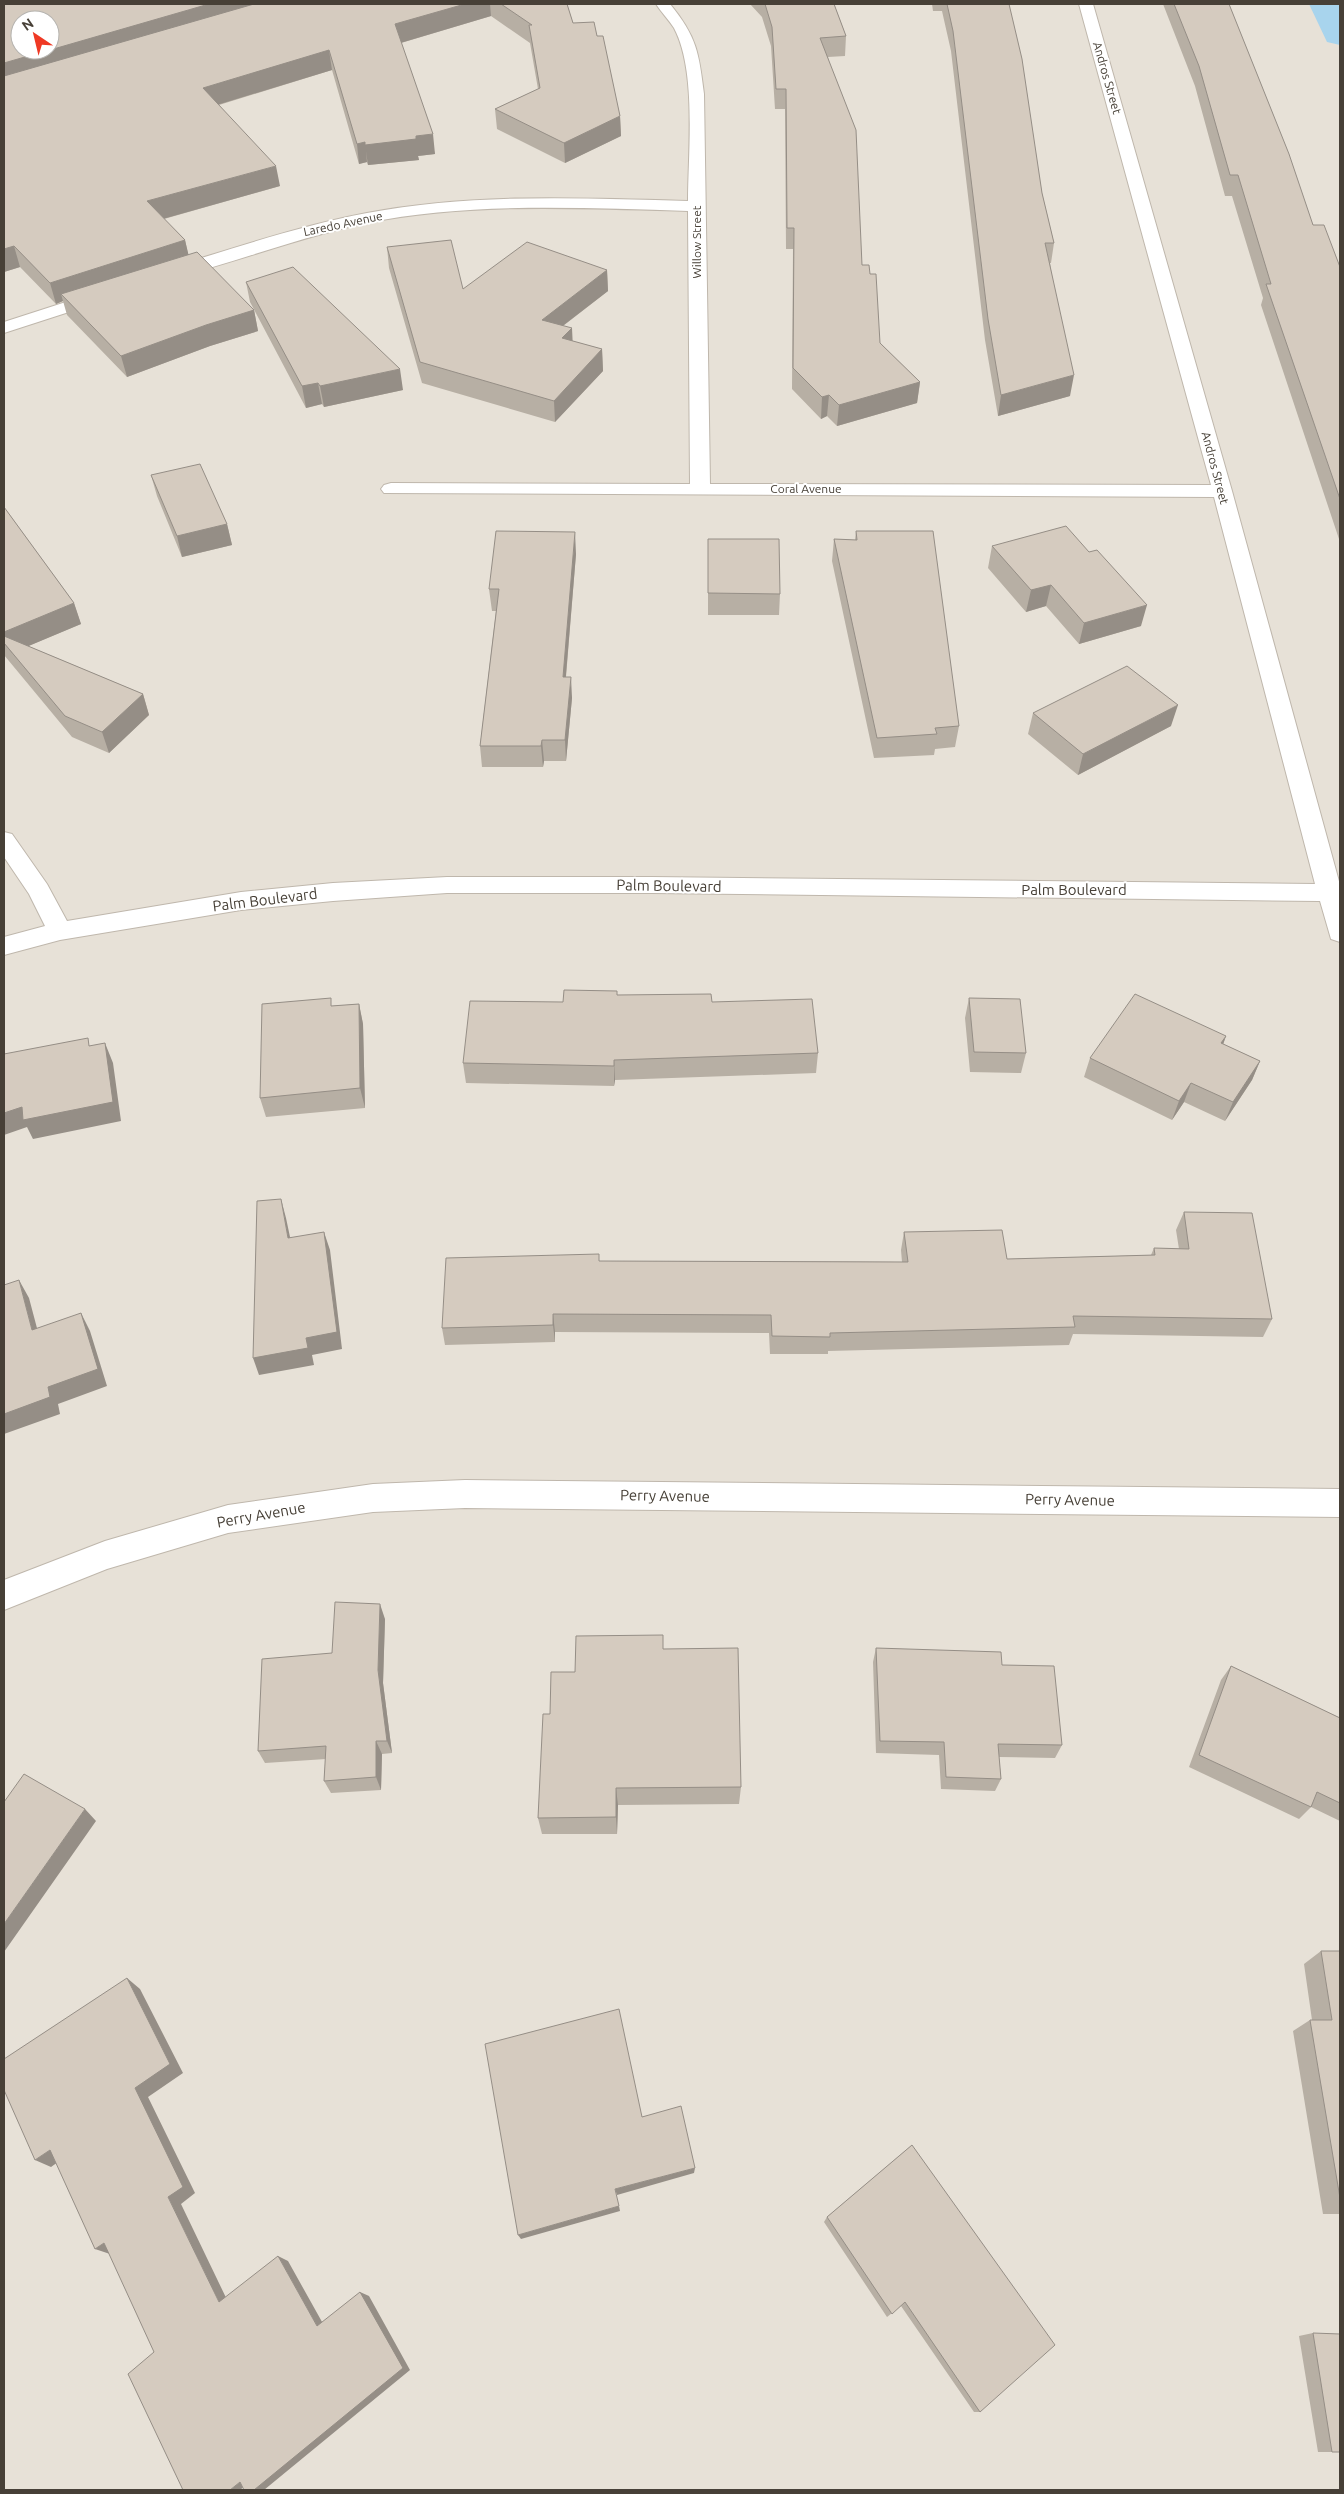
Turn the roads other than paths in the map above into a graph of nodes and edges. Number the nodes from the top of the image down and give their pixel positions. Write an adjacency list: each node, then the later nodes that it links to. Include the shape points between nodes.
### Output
1 (663, 4): 3 (street, Willow Street, via 681,27 691,52 696,94)
2 (1086, 4): 9 (street, Andros Street)
3 (697, 206): 4 (street, Laredo Avenue, via 541,204 424,210 312,230); 8 (street, Willow Street)
4 (155, 278)
5 (118, 290): 6 (street)
6 (4, 328)
7 (391, 489): 8 (street, Coral Avenue)
8 (700, 489): 9 (street, Coral Avenue)
9 (1222, 491): 11 (street, Andros Street)
10 (4, 840): 12 (street, via 39,890)
11 (1335, 893): 12 (street, Palm Boulevard, via 652,885 447,886 241,901); 13 (street, Andros Street)
12 (60, 931): 14 (street, Palm Boulevard)
13 (1340, 933)
14 (4, 946)
15 (1340, 1503): 16 (street, Perry Avenue, via 465,1494 373,1498 228,1519 104,1555)
16 (4, 1595)

